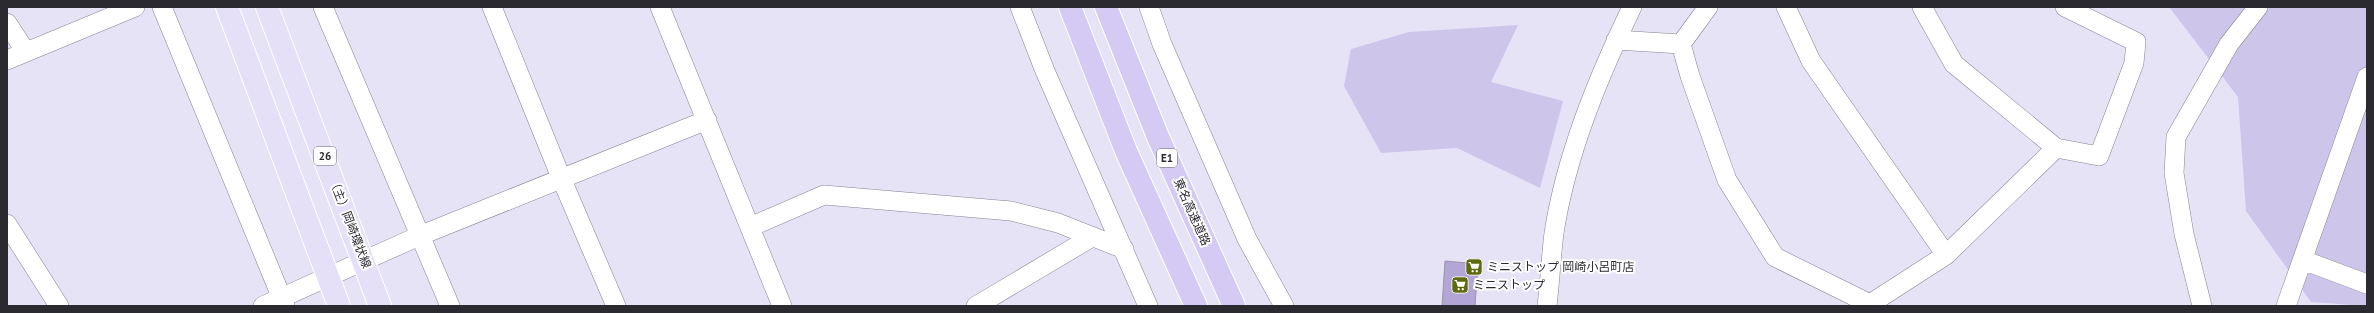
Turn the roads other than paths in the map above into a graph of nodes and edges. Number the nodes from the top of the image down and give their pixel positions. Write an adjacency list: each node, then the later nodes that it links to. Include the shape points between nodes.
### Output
1 (135, 7): 21 (street)
2 (162, 7): 37 (street)
3 (227, 7): 35 (main road)
4 (267, 7): 34 (main road, （主）岡崎環状線 / 26)
5 (323, 7): 29 (street)
6 (492, 7): 26 (street)
7 (660, 7): 24 (street)
8 (1020, 7): 31 (street, via 1045,71)
9 (1070, 7): 47 (highway, via 1126,151)
10 (1106, 7): 48 (highway, 東名高速道路 / E1, via 1158,137)
11 (1149, 7): 49 (street, via 1162,44 1247,239)
12 (1632, 7): 19 (street)
13 (1708, 7): 20 (street)
14 (1786, 7): 32 (street, via 1812,61)
15 (1922, 7): 25 (street, via 1954,64)
16 (2065, 7): 25 (street, via 2136,42 2134,63 2099,156)
17 (2258, 7): 51 (street, via 2229,44 2176,137 2174,173 2184,234)
18 (7, 23): 21 (street)
19 (1616, 40): 20 (street); 50 (street, via 1588,107 1569,171 1554,233)
20 (1681, 44): 32 (street, via 1726,180 1775,257 1870,304)
21 (26, 52): 22 (street)
22 (7, 60)
23 (2366, 83): 33 (street)
24 (707, 120): 26 (street); 28 (street)
25 (2056, 148): 32 (street)
26 (562, 180): 29 (street); 43 (street)
27 (7, 224): 38 (street)
28 (750, 227): 30 (street, via 824,195 1011,211 1058,223); 44 (street)
29 (419, 236): 34 (street); 42 (street)
30 (1092, 237): 31 (street); 45 (street)
31 (1124, 249): 46 (street)
32 (1946, 254)
33 (2304, 260): 36 (street); 52 (street)
34 (365, 261): 35 (street); 41 (main road, （主）岡崎環状線 / 26)
35 (329, 277): 37 (street); 40 (main road)
36 (2367, 284)
37 (283, 302): 39 (street)
38 (59, 306)
39 (263, 306)
40 (339, 306)
41 (380, 306)
42 (450, 306)
43 (616, 306)
44 (782, 306)
45 (976, 306)
46 (1148, 306)
47 (1196, 306)
48 (1234, 306)
49 (1284, 306)
50 (1547, 306)
51 (2202, 306)
52 (2286, 306)

